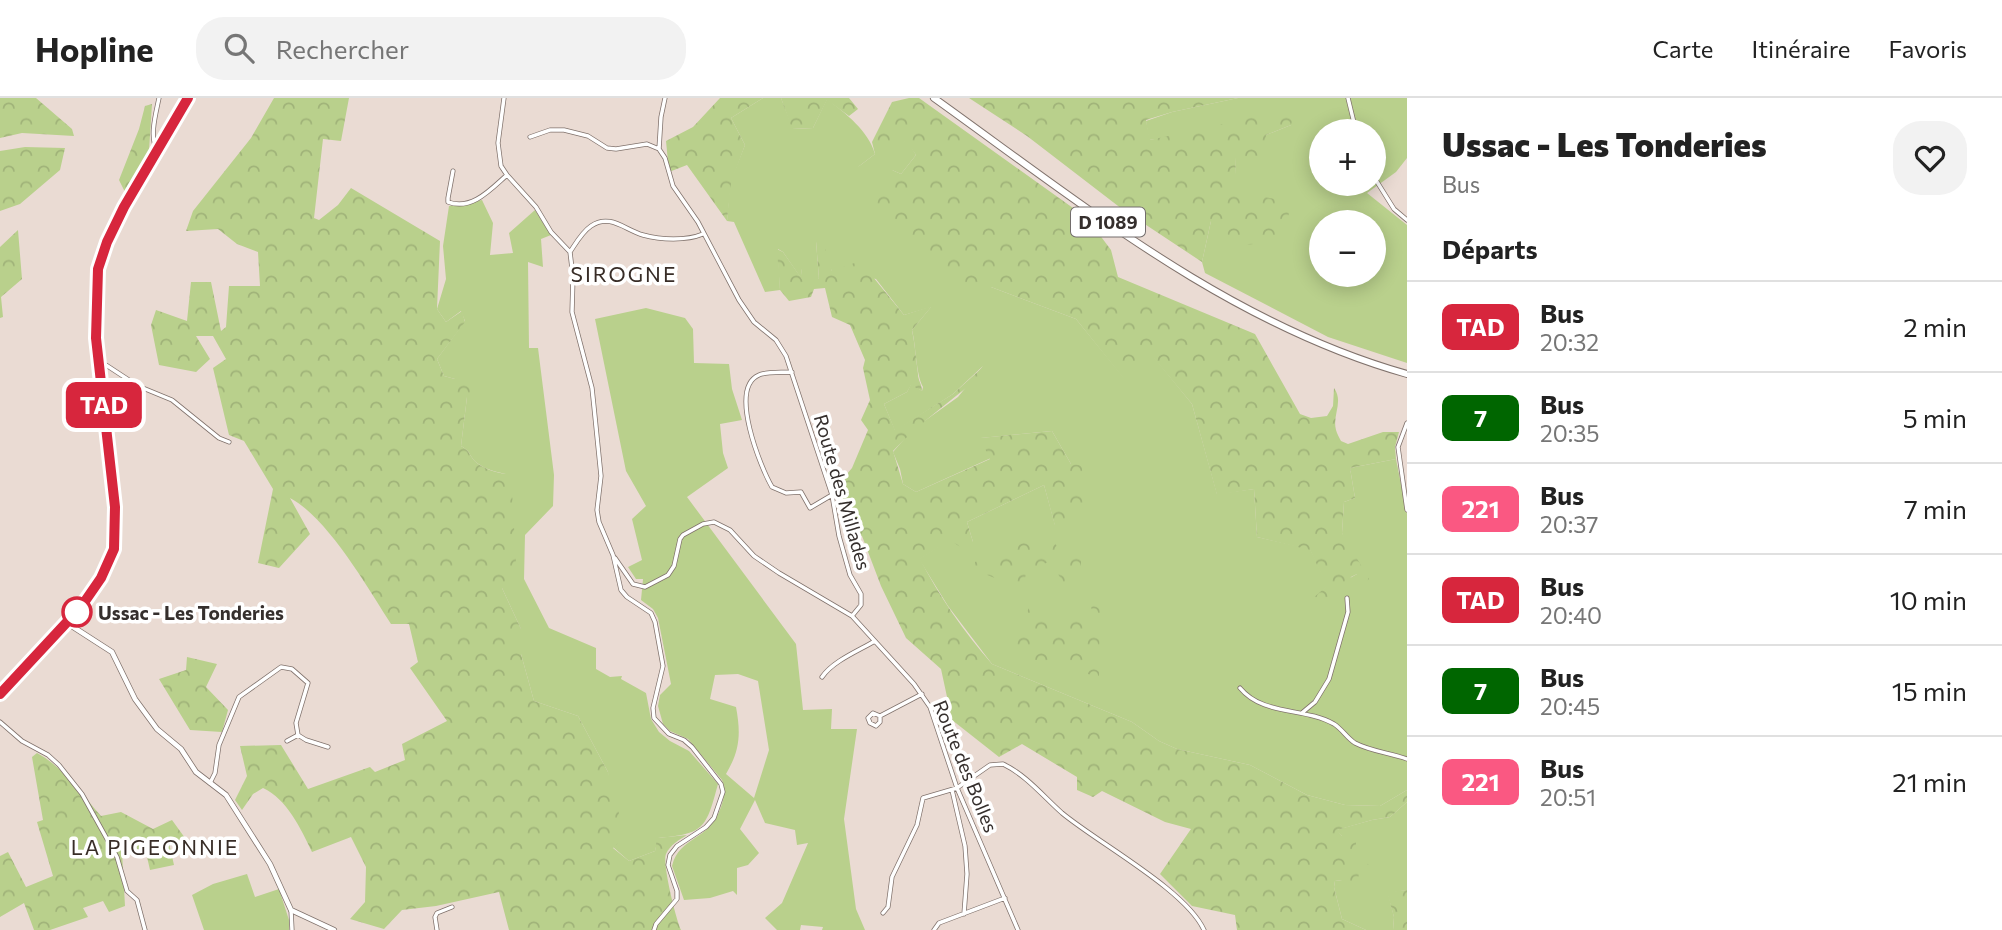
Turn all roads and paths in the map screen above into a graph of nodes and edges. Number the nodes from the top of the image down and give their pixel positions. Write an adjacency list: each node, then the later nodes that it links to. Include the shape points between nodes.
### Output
1 (159, 98): 10 (street)
2 (188, 98): 10 (main road)
3 (504, 98): 12 (street, via 498,143)
4 (665, 98): 9 (street)
5 (934, 98): 19 (highway, D 1089, via 1216,292 1291,331)
6 (1348, 98): 7 (street)
7 (1353, 119)
8 (530, 136): 9 (street, via 564,130 607,148 647,144)
9 (659, 149): 15 (street, Route des Millades, via 673,186)
10 (157, 150): 17 (main road, via 101,256 96,322)
11 (453, 171): 12 (street, via 448,198 454,204 480,199)
12 (507, 175): 16 (street)
13 (1386, 196): 14 (street)
14 (1407, 220)
15 (703, 234): 16 (street, via 656,238 602,221 585,230); 18 (street, Route des Millades, via 739,300 754,322 781,346)
16 (570, 252): 24 (street, via 572,312 595,416 601,476 597,510)
17 (99, 365): 21 (street, via 172,400); 27 (main road, via 116,542 101,578)
18 (792, 372): 22 (street, Route des Millades); 22 (street, via 757,375 749,386 746,411 752,436 772,487 786,493 801,492 810,508)
19 (1407, 374)
20 (1407, 423): 23 (street, via 1398,447)
21 (229, 442)
22 (832, 495): 26 (street, Route des Millades, via 848,567 861,594 861,605)
23 (1407, 510)
24 (614, 557): 26 (street, Route des Bolles, via 633,584 652,585 674,566 684,534 714,522 730,530 779,573); 51 (street, via 621,590 651,613 660,640 663,666 654,718 669,734 692,747 723,792 714,818 670,855 668,865 677,899)
25 (1347, 598): 33 (street, via 1348,612 1329,678 1315,702)
26 (852, 616): 28 (street, Route des Bolles)
27 (67, 623): 32 (main road); 40 (street, via 112,652 144,713)
28 (875, 642): 29 (street); 31 (street, Route des Bolles)
29 (822, 677)
30 (1240, 688): 33 (street, via 1256,702)
31 (922, 694): 34 (street); 41 (street, Route des Bolles)
32 (0, 695)
33 (1302, 713): 39 (street, via 1335,724 1353,742)
34 (880, 716)
35 (0, 722): 47 (street, via 60,765 82,794 117,857 127,891 140,905)
36 (298, 735): 37 (street); 38 (street); 40 (street, via 296,723 309,683 281,667 239,696)
37 (287, 741)
38 (328, 747)
39 (1407, 759)
40 (210, 782): 44 (street, via 226,795 248,827)
41 (954, 789): 42 (street, Route des Bolles); 45 (street, via 923,799); 46 (street, via 965,846); 54 (street, via 990,765 1003,764 1166,888)
42 (1005, 898): 46 (street); 53 (street, Route des Bolles)
43 (452, 906): 50 (street, via 435,917)
44 (291, 910): 48 (street); 49 (street)
45 (883, 913)
46 (964, 914): 52 (street, via 939,923)
47 (145, 930)
48 (292, 930)
49 (334, 930)
50 (437, 930)
51 (654, 930)
52 (934, 930)
53 (1018, 930)
54 (1204, 930)

